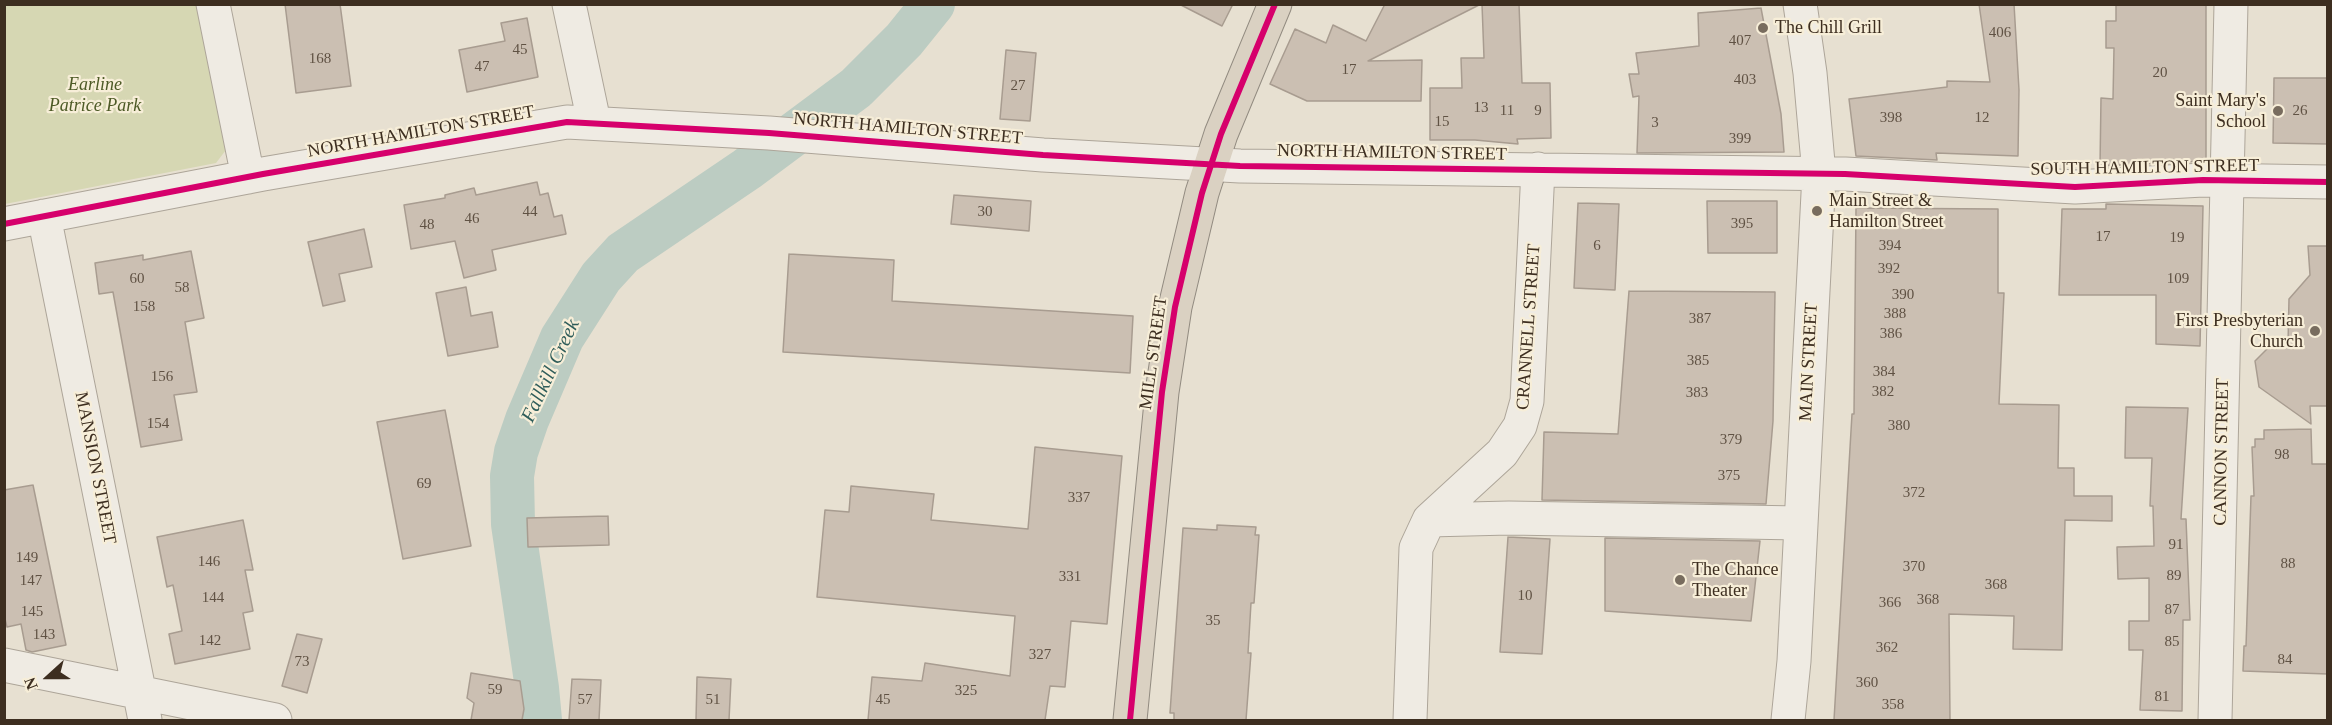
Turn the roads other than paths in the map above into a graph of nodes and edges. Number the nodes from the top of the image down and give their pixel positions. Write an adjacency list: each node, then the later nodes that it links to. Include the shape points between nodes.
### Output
1 (213, 4): 10 (street)
2 (569, 4): 6 (street)
3 (1275, 4): 7 (highway, MILL STREET)
4 (1800, 4): 9 (street, MAIN STREET)
5 (2231, 4): 11 (street, CANNON STREET)
6 (594, 122): 7 (street, NORTH HAMILTON STREET); 10 (street, NORTH HAMILTON STREET, via 567,122)
7 (1210, 165): 8 (street, NORTH HAMILTON STREET); 20 (highway, MILL STREET, via 1168,347)
8 (1538, 169): 9 (street, NORTH HAMILTON STREET); 15 (street, CRANNELL STREET, via 1527,401 1520,426 1502,453)
9 (1819, 174): 11 (street, SOUTH HAMILTON STREET, via 2075,187); 16 (street, MAIN STREET)
10 (248, 177): 13 (street, NORTH HAMILTON STREET)
11 (2227, 181): 12 (street, SOUTH HAMILTON STREET); 23 (street, CANNON STREET)
12 (2328, 182)
13 (44, 216): 14 (street, NORTH HAMILTON STREET); 18 (street, MANSION STREET)
14 (4, 224)
15 (1429, 520): 16 (street); 21 (street, CRANNELL STREET, via 1416,548)
16 (1800, 523): 22 (street, MAIN STREET)
17 (4, 665): 18 (street)
18 (142, 706): 19 (street)
19 (275, 720)
20 (1130, 720)
21 (1410, 720)
22 (1788, 720)
23 (2215, 720)

